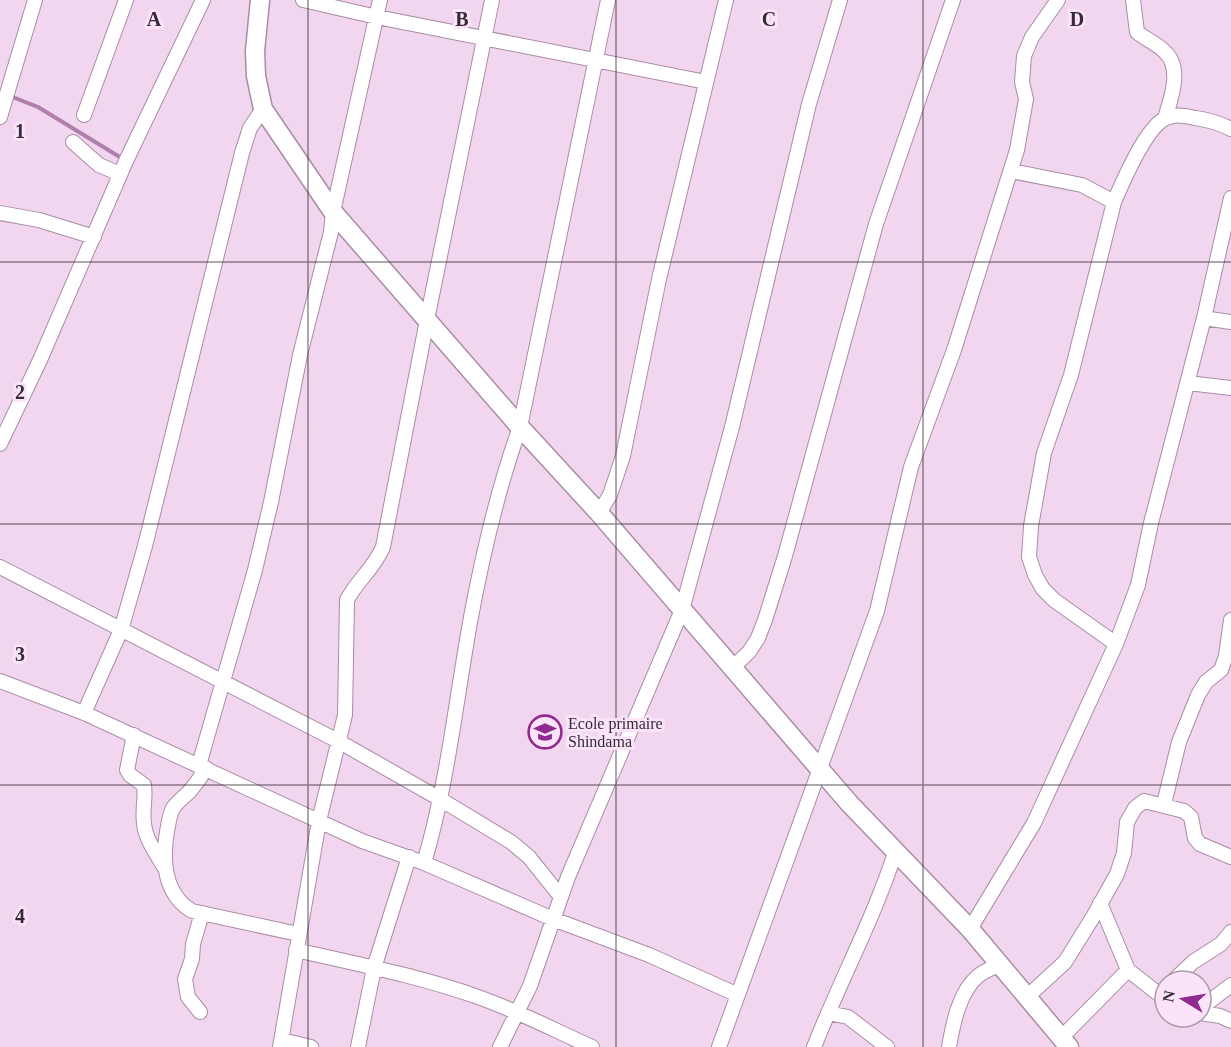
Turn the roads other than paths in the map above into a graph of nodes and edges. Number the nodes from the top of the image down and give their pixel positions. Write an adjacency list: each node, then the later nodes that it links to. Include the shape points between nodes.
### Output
1 (35, 0): 20 (street)
2 (126, 0): 19 (street)
3 (203, 0): 25 (street)
4 (260, 0): 18 (street, via 256,68)
5 (303, 0): 14 (street)
6 (380, 0): 14 (street)
7 (492, 0): 15 (street)
8 (608, 0): 16 (street)
9 (726, 0): 17 (street)
10 (840, 0): 40 (street, via 809,104 749,358)
11 (953, 0): 44 (street, via 876,224 765,620 749,652)
12 (1058, 0): 24 (street, via 1032,37 1024,56 1026,99)
13 (1133, 0): 21 (street, via 1137,32 1171,59 1174,89)
14 (377, 17): 15 (street); 28 (street)
15 (484, 39): 16 (street); 32 (street)
16 (597, 59): 17 (street); 36 (street)
17 (706, 82): 38 (street, via 658,279 623,456 610,495)
18 (263, 109): 28 (street); 42 (street, via 250,128 239,164 171,446)
19 (84, 115)
20 (0, 117)
21 (1165, 118): 22 (street, via 1176,115 1208,120); 27 (street, via 1148,137)
22 (1231, 129)
23 (73, 142): 25 (street, via 99,165)
24 (1011, 171): 27 (street, via 1082,185); 51 (street, via 954,350 911,467 877,611)
25 (120, 174): 30 (street)
26 (1231, 198): 31 (street)
27 (1114, 202): 43 (street, via 1071,375 1044,453 1029,557 1035,575 1054,600)
28 (333, 212): 32 (street); 46 (street, via 255,570)
29 (0, 213): 30 (street)
30 (94, 237): 37 (street)
31 (1204, 318): 33 (street); 34 (street)
32 (427, 320): 36 (street); 49 (street, via 383,547 376,563 354,586 347,600 345,715)
33 (1231, 322)
34 (1188, 383): 35 (street); 43 (street, via 1137,585)
35 (1231, 388)
36 (520, 427): 38 (street); 52 (street, via 481,572)
37 (0, 444)
38 (599, 513): 40 (street)
39 (0, 567): 42 (street)
40 (682, 610): 44 (street); 60 (street)
41 (1231, 620): 53 (street, via 1221,670 1198,695 1179,742)
42 (121, 630): 46 (street); 47 (street)
43 (1116, 644): 64 (street, via 1034,823)
44 (733, 667): 51 (street)
45 (0, 681): 47 (street)
46 (222, 681): 49 (street); 50 (street)
47 (84, 713): 48 (street)
48 (134, 735): 50 (street); 59 (street, via 127,770 144,785 144,826)
49 (338, 741): 52 (street); 54 (street)
50 (202, 767): 54 (street); 59 (street, via 198,782 171,813)
51 (819, 769): 55 (street); 74 (street)
52 (440, 799): 58 (street); 60 (street, via 511,842 529,857)
53 (1164, 804): 57 (street, via 1191,817 1200,844); 61 (street, via 1144,801 1136,808 1127,822 1117,874)
54 (319, 821): 56 (street); 66 (street)
55 (896, 850): 64 (street); 79 (street)
56 (409, 857): 58 (street); 69 (street)
57 (1231, 857)
58 (424, 863): 63 (street)
59 (165, 869): 62 (street, via 181,904)
60 (561, 897): 63 (street)
61 (1100, 903): 71 (street); 75 (street, via 1065,962)
62 (202, 913): 66 (street); 77 (street, via 184,979 188,997)
63 (553, 919): 74 (street, via 649,955); 78 (street)
64 (970, 929): 68 (street)
65 (1231, 932): 70 (street)
66 (298, 934): 67 (street)
67 (296, 950): 69 (street); 82 (street)
68 (999, 965): 75 (street); 91 (street, via 969,986)
69 (374, 968): 78 (street); 85 (street)
70 (1186, 969)
71 (1128, 970): 73 (street); 83 (street)
72 (1231, 985): 76 (street)
73 (1153, 987)
74 (738, 995): 88 (street)
75 (1027, 997): 83 (street)
76 (1213, 999)
77 (200, 1012)
78 (518, 1012): 86 (street); 87 (street)
79 (828, 1013): 89 (street); 90 (street, via 848,1017)
80 (1213, 1015): 81 (street)
81 (1231, 1021)
82 (281, 1043): 84 (street)
83 (1065, 1043)
84 (311, 1047)
85 (358, 1047)
86 (500, 1047)
87 (592, 1047)
88 (719, 1047)
89 (814, 1047)
90 (887, 1047)
91 (949, 1047)

